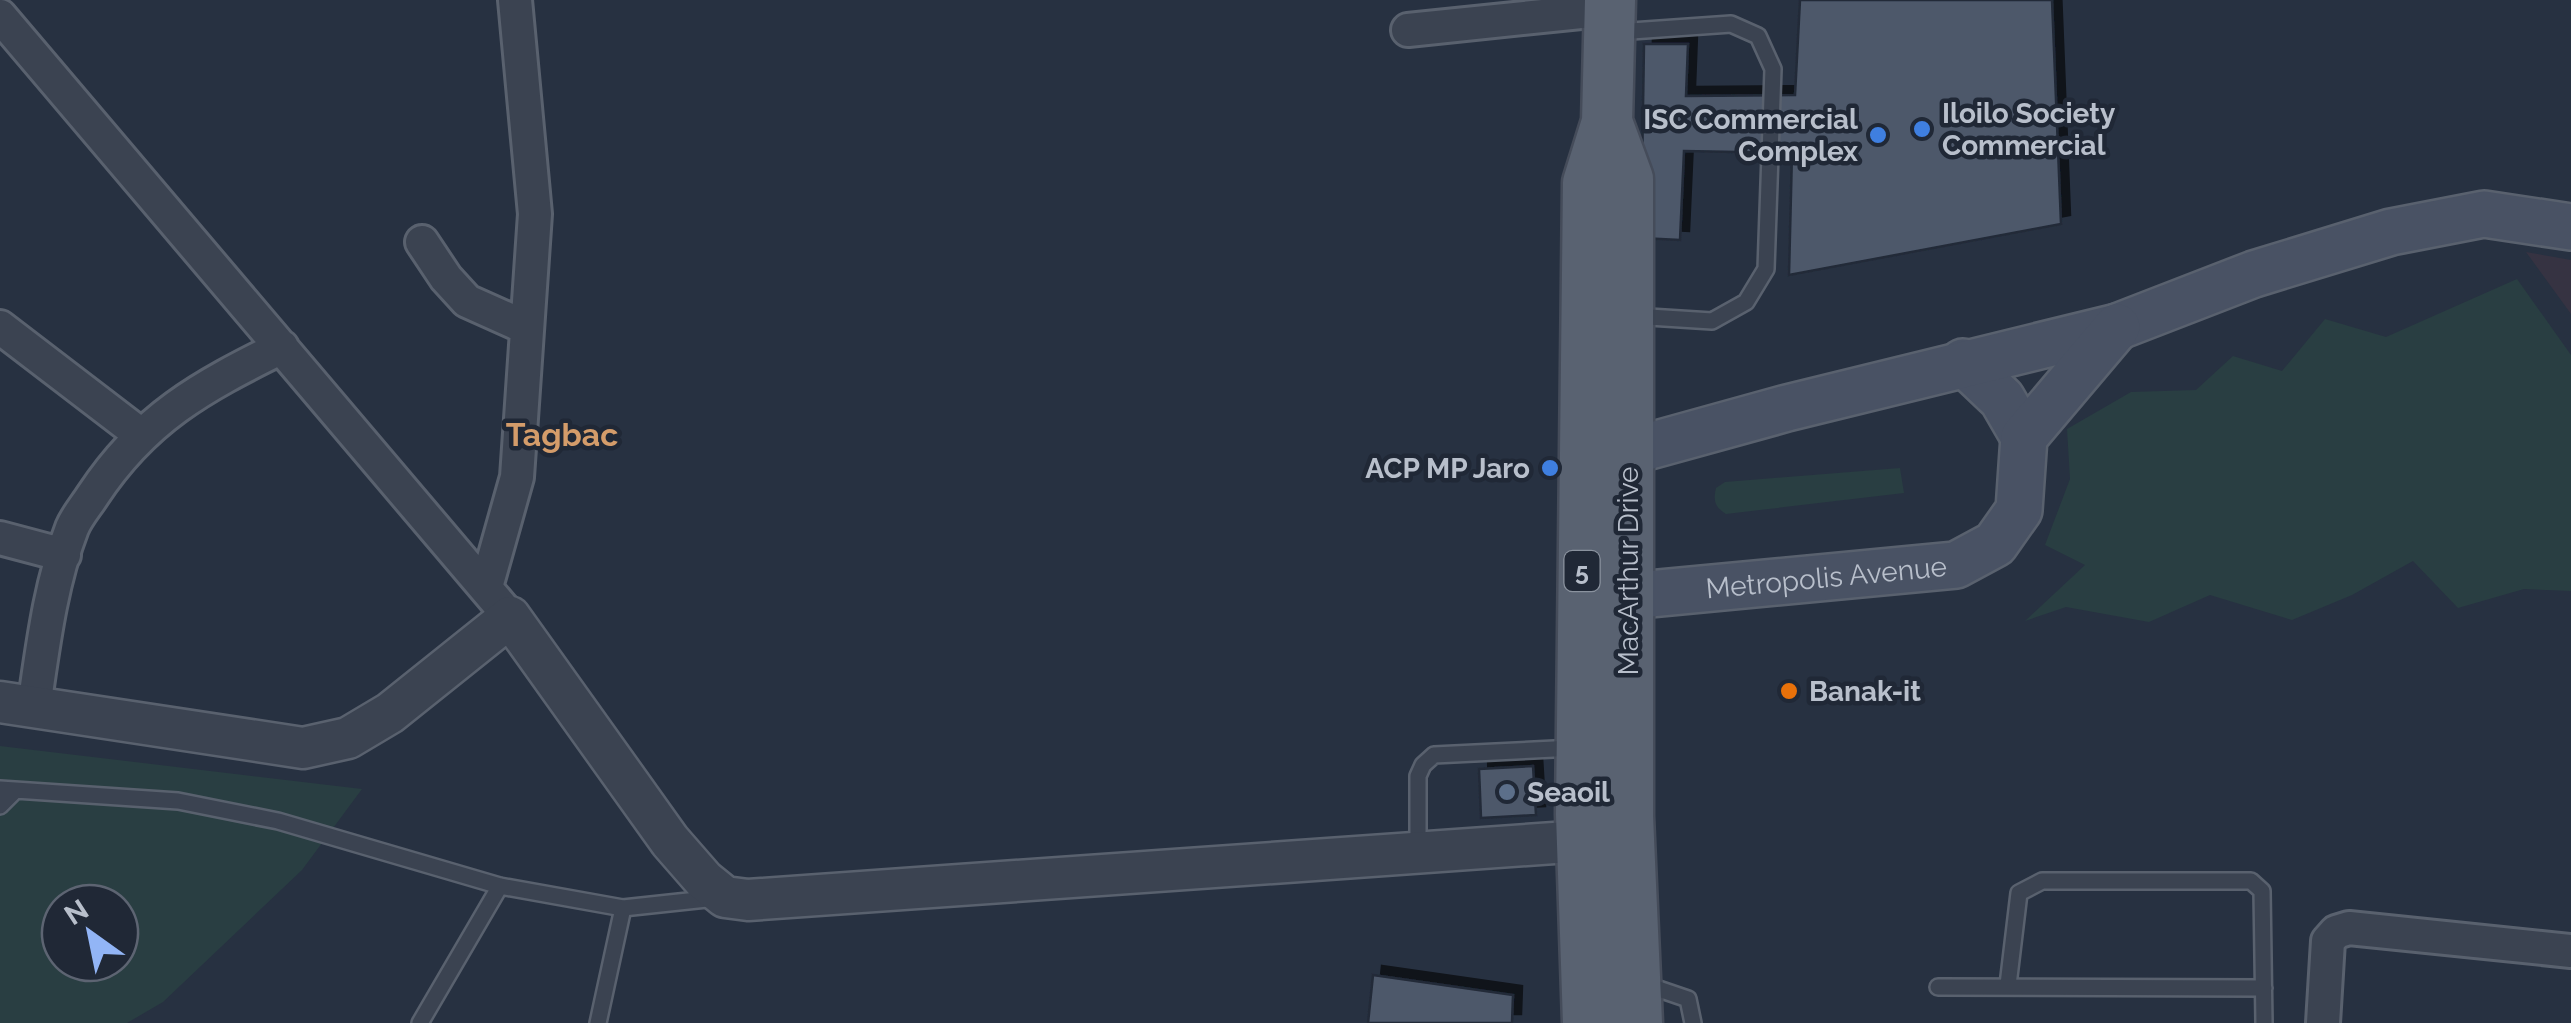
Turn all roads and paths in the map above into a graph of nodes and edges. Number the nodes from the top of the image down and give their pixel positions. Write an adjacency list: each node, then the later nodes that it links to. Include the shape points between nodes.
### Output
1 (516, 0): 11 (street, via 535,214)
2 (1609, 14): 4 (street); 6 (main road, MacArthur Drive / 5); 9 (lane, via 1731,24 1758,36 1773,69 1766,270 1746,302 1712,321)
3 (0, 16): 5 (street)
4 (1408, 30)
5 (13, 55): 13 (street)
6 (1606, 122): 9 (main road, MacArthur Drive / 5, via 1628,179); 17 (main road, MacArthur Drive / 5, via 1588,183)
7 (2571, 228): 12 (main road, via 2484,214 2391,232 2254,274)
8 (422, 242): 11 (street, via 467,301)
9 (1628, 316): 17 (main road, MacArthur Drive / 5)
10 (0, 327): 15 (street)
11 (524, 327): 22 (street, via 516,476)
12 (2117, 327): 14 (main road); 16 (main road)
13 (282, 347): 15 (street, via 204,385); 22 (street)
14 (1963, 362): 16 (main road, via 2002,399); 17 (main road)
15 (141, 434): 19 (street, via 74,524)
16 (2024, 437): 21 (main road, Metropolis Avenue, via 2019,510 1995,544 1956,565)
17 (1606, 462): 20 (main road, MacArthur Drive / 5); 21 (main road, MacArthur Drive / 5)
18 (0, 538): 19 (street)
19 (64, 555): 23 (street)
20 (1582, 563): 21 (main road); 24 (main road, MacArthur Drive / 5)
21 (1628, 596): 36 (main road, MacArthur Drive / 5)
22 (498, 602): 23 (street, via 390,713 348,738 304,748); 30 (street, via 670,841)
23 (17, 704)
24 (1583, 747): 27 (main road, MacArthur Drive / 5); 28 (lane, via 1434,755 1418,776)
25 (7, 790): 26 (lane); 29 (lane, via 195,805 278,821)
26 (0, 806)
27 (1582, 841): 28 (street); 39 (main road, MacArthur Drive / 5)
28 (1418, 854): 30 (street)
29 (500, 886): 31 (lane); 37 (lane)
30 (725, 897): 31 (lane)
31 (622, 908): 38 (lane)
32 (2571, 951): 42 (street, via 2350,928 2336,932 2328,941)
33 (2008, 985): 34 (lane); 35 (lane); 35 (lane, via 2020,892 2029,885 2250,881 2262,891)
34 (1938, 987)
35 (2264, 988): 41 (lane)
36 (1637, 1003): 40 (lane, via 1688,999)
37 (420, 1023)
38 (598, 1023)
39 (1588, 1023)
40 (1693, 1023)
41 (2264, 1023)
42 (2323, 1023)

